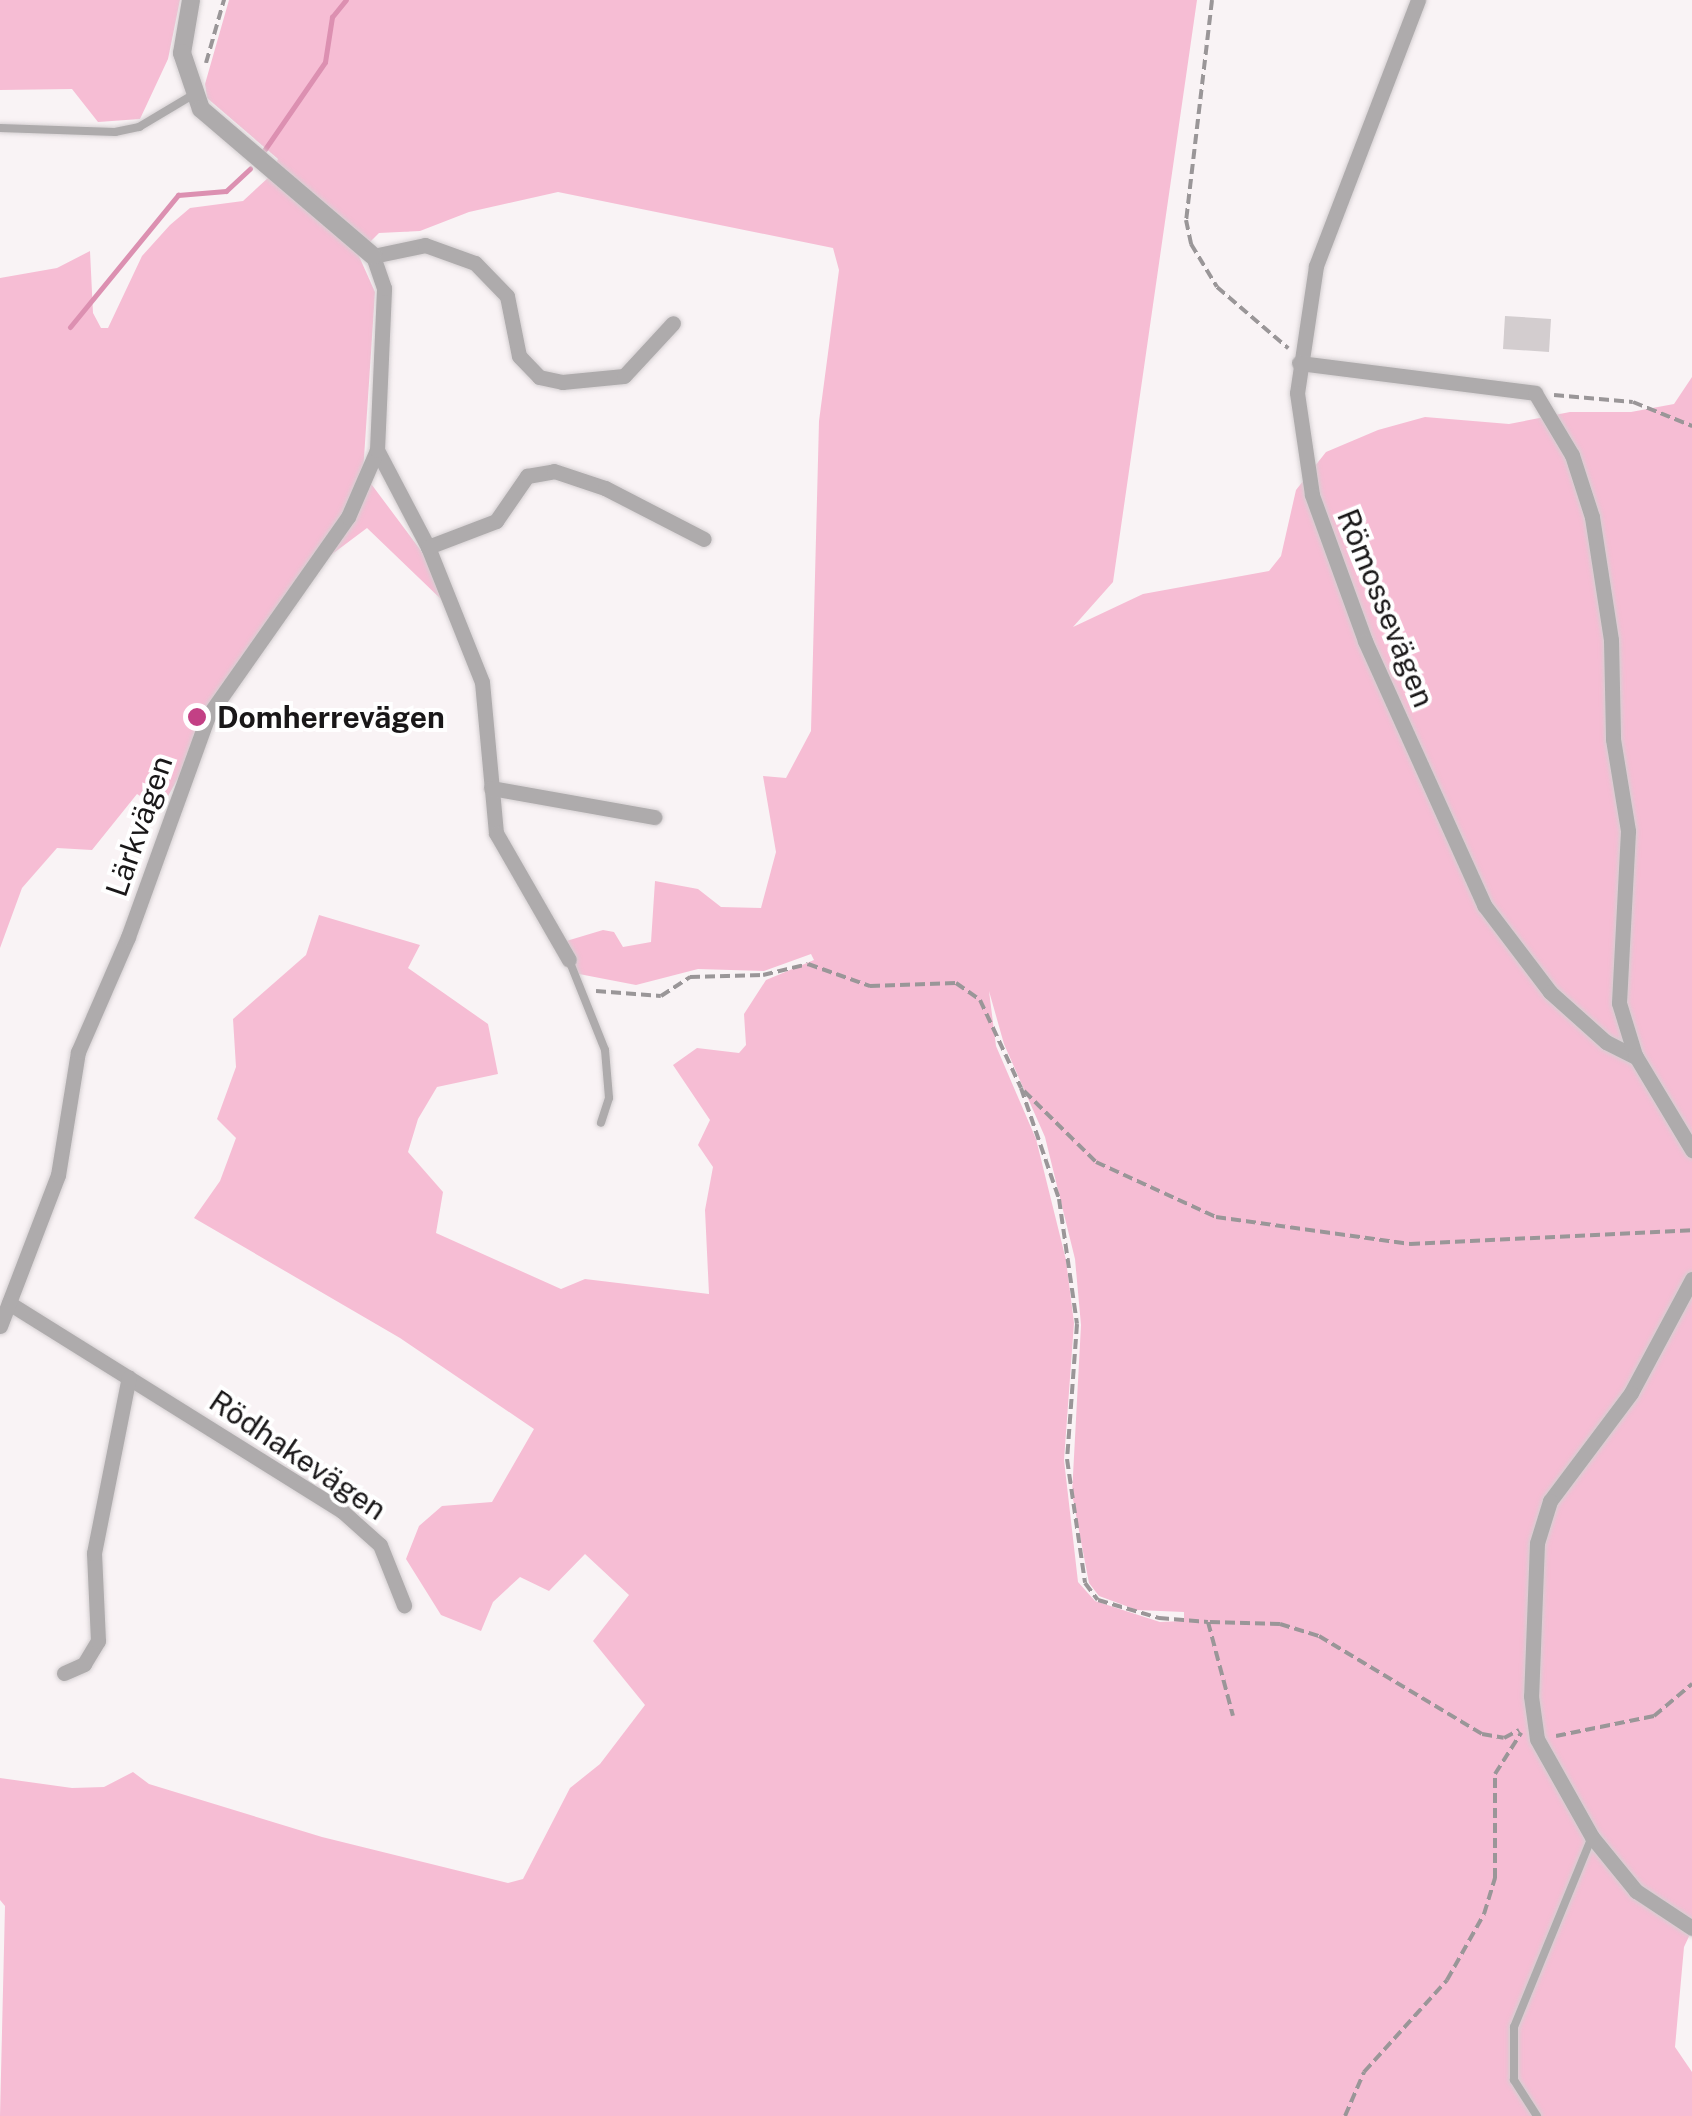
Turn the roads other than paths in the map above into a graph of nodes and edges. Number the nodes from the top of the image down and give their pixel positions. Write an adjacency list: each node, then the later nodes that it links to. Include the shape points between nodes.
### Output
1 (191, 0): 3 (street, via 182,52)
2 (1418, 0): 7 (street, Römossevägen, via 1330,220)
3 (192, 96): 4 (lane, via 139,128); 5 (street, via 223,131)
4 (0, 128)
5 (374, 256): 6 (street, via 425,245 476,263 507,296 519,356 539,377 562,382 624,376); 8 (street, Lärkvägen, via 384,288)
6 (673, 322)
7 (1299, 359): 14 (street, Römossevägen, via 1301,436 1330,554 1454,844 1484,904 1550,992 1606,1042); 14 (street, via 1535,393 1572,455 1592,517 1611,640 1612,738 1630,859 1617,980)
8 (378, 450): 10 (street); 18 (street, Lärkvägen, via 348,517 208,716 128,937 78,1052 58,1175)
9 (704, 539): 10 (street, via 605,488 554,471 527,476 496,521)
10 (428, 546): 11 (street, via 482,682)
11 (491, 788): 12 (street); 13 (street, via 507,860)
12 (654, 817)
13 (569, 960): 15 (lane, via 610,1075)
14 (1636, 1058): 16 (street)
15 (600, 1123)
16 (1692, 1150)
17 (1692, 1279): 23 (street, via 1632,1393 1550,1501 1535,1565 1534,1731)
18 (10, 1303): 19 (street, Lärkvägen); 20 (street, Rödhakevägen)
19 (0, 1326)
20 (129, 1376): 21 (street, Rödhakevägen, via 368,1531); 22 (street, via 94,1553 98,1641 84,1664)
21 (404, 1604)
22 (64, 1673)
23 (1592, 1838): 24 (street, via 1636,1892); 25 (lane, via 1514,2027 1514,2080)
24 (1692, 1928)
25 (1537, 2116)

